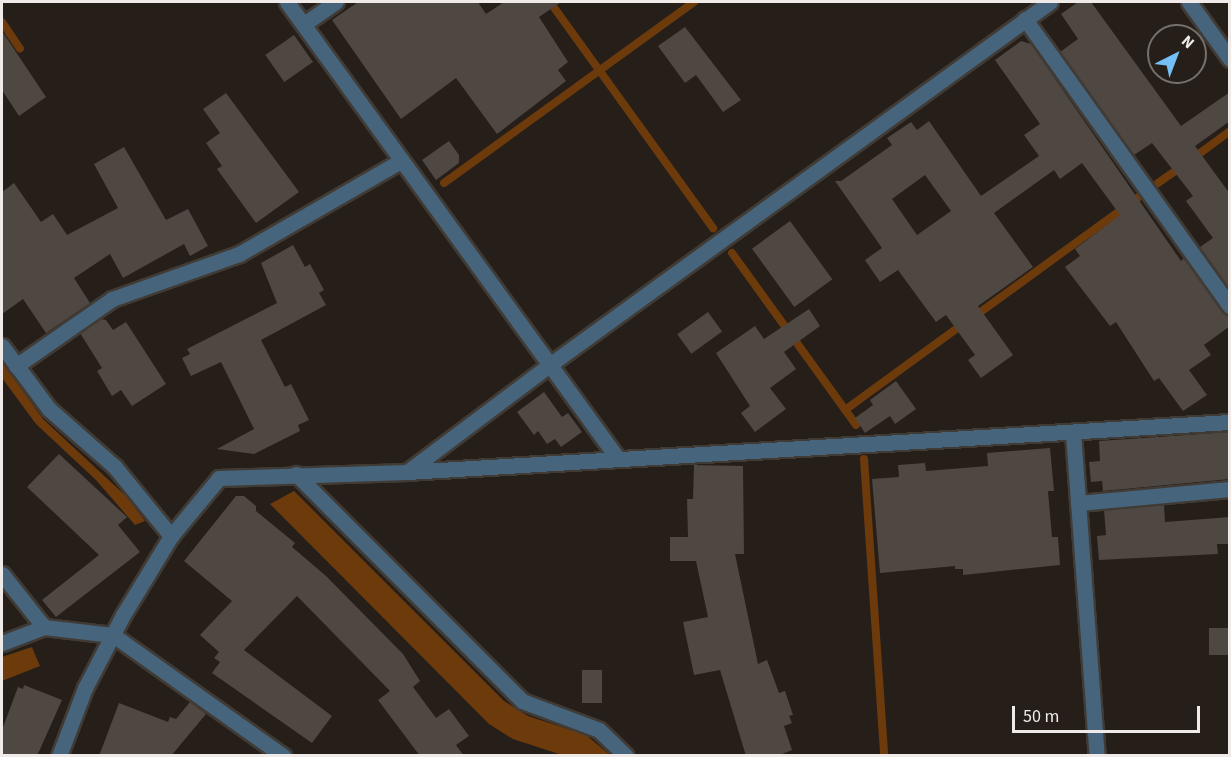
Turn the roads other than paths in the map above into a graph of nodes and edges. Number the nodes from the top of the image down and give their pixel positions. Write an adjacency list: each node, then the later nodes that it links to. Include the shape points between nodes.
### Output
1 (287, 2): 6 (street)
2 (336, 2): 6 (street)
3 (1050, 2): 5 (street)
4 (1189, 2): 7 (street)
5 (1025, 19): 9 (street); 12 (street)
6 (304, 24): 8 (street)
7 (1230, 59)
8 (401, 161): 11 (street, via 239,254 112,299); 12 (street)
9 (1230, 306)
10 (2, 346): 11 (street)
11 (16, 366): 20 (street, via 50,410 115,467)
12 (548, 366): 15 (street); 16 (street)
13 (1230, 422): 14 (street)
14 (1073, 433): 15 (street); 19 (street)
15 (618, 459): 16 (street)
16 (407, 472): 17 (street)
17 (296, 474): 20 (street, via 219,478); 27 (street, via 522,701 599,730)
18 (1230, 489): 19 (street)
19 (1078, 503): 28 (street)
20 (171, 536): 23 (street)
21 (2, 574): 22 (street)
22 (44, 627): 23 (street); 24 (street)
23 (112, 635): 25 (street, via 85,688); 26 (street)
24 (2, 643)
25 (59, 756)
26 (283, 756)
27 (626, 756)
28 (1096, 756)

